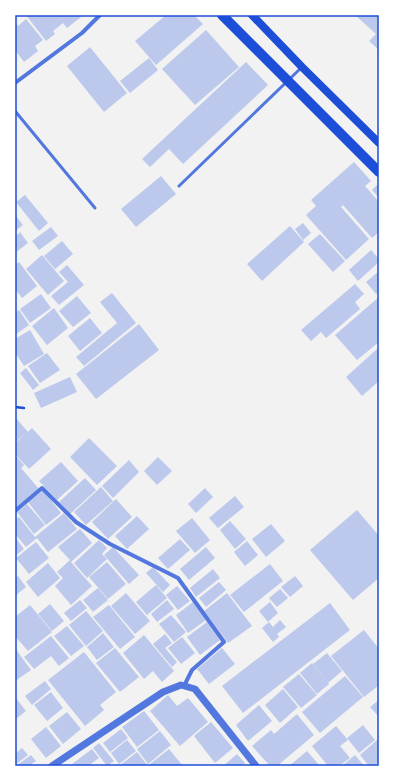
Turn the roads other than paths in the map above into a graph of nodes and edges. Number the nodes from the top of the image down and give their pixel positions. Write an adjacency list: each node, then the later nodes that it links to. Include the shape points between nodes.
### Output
1 (100, 15): 6 (street, via 82,33)
2 (222, 15): 5 (main road)
3 (252, 15): 4 (main road)
4 (302, 67): 5 (lane); 8 (main road)
5 (287, 81): 9 (main road); 10 (lane)
6 (15, 83)
7 (15, 111): 11 (lane)
8 (379, 144)
9 (379, 172)
10 (179, 186)
11 (95, 208)
12 (15, 511): 13 (street, via 42,488 76,522 110,544 178,578 224,642 192,670)
13 (184, 686): 14 (street, via 163,692); 15 (street, via 195,689)
14 (52, 766)
15 (256, 766)

